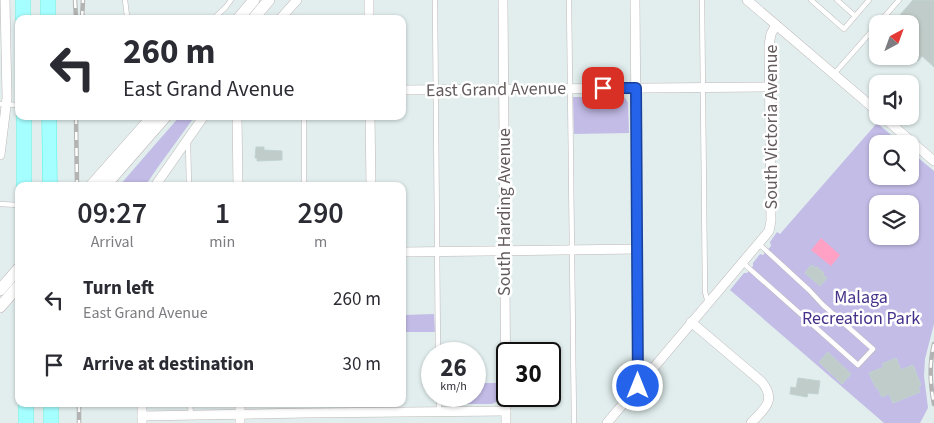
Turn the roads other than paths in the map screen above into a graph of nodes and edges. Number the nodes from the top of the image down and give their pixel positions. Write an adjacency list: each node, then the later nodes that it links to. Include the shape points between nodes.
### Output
1 (5, 0): 20 (street)
2 (23, 0): 21 (main road)
3 (48, 0): 22 (main road)
4 (125, 0): 23 (lane)
5 (231, 0): 24 (lane)
6 (254, 0): 25 (main road)
7 (269, 0): 26 (main road)
8 (297, 0): 27 (street)
9 (369, 0): 28 (street)
10 (436, 0): 41 (lane)
11 (503, 0): 38 (street, South Harding Avenue)
12 (569, 0): 39 (lane)
13 (635, 0): 36 (street)
14 (702, 0): 37 (lane)
15 (747, 0): 31 (street)
16 (810, 0): 30 (lane, via 844,29)
17 (837, 0): 30 (lane)
18 (899, 0): 29 (lane)
19 (866, 1): 30 (lane)
20 (3, 12): 33 (street)
21 (23, 15)
22 (48, 15)
23 (127, 15)
24 (217, 15)
25 (241, 15)
26 (256, 15)
27 (284, 15)
28 (369, 15)
29 (886, 15)
30 (855, 16)
31 (776, 25): 34 (street); 35 (street, South Victoria Avenue, via 769,45)
32 (869, 34): 34 (lane)
33 (3, 54): 42 (street)
34 (834, 74): 43 (street)
35 (769, 87): 37 (street, East Grand Avenue); 67 (street, South Victoria Avenue, via 771,222 769,231)
36 (636, 88): 37 (street, East Grand Avenue); 39 (street, East Grand Avenue); 68 (street)
37 (703, 88): 76 (lane, via 705,292)
38 (503, 89): 39 (street, East Grand Avenue); 41 (street, East Grand Avenue); 69 (street, South Harding Avenue)
39 (570, 89): 70 (lane)
40 (406, 90): 41 (street, East Grand Avenue)
41 (436, 90): 72 (lane)
42 (3, 104): 54 (street)
43 (869, 104)
44 (24, 120): 56 (main road)
45 (49, 120): 57 (main road)
46 (149, 120): 58 (main road)
47 (163, 120): 59 (main road)
48 (201, 120): 53 (street)
49 (237, 120): 62 (street)
50 (304, 120): 63 (lane)
51 (370, 120): 64 (street)
52 (892, 125): 55 (street)
53 (187, 139): 60 (street); 61 (lane)
54 (0, 155)
55 (934, 161)
56 (24, 182)
57 (50, 182)
58 (95, 182)
59 (109, 182)
60 (158, 182)
61 (189, 182)
62 (238, 182)
63 (304, 182)
64 (371, 182)
65 (0, 204): 66 (lane)
66 (15, 205)
67 (759, 244): 73 (street); 73 (lane, via 873,349 858,365)
68 (638, 249): 70 (street); 80 (street)
69 (504, 250): 70 (street); 72 (street); 87 (street, South Harding Avenue)
70 (571, 250): 95 (lane)
71 (406, 252): 72 (street)
72 (438, 252): 79 (lane)
73 (743, 263): 76 (street)
74 (15, 274): 75 (main road)
75 (5, 290): 77 (main road)
76 (708, 303): 78 (street)
77 (0, 307)
78 (691, 322): 80 (street); 97 (street, via 767,388 770,395 765,407)
79 (438, 342)
80 (638, 386): 96 (street)
81 (26, 407): 92 (main road)
82 (51, 407): 93 (main road)
83 (190, 407): 89 (lane)
84 (439, 407): 88 (lane)
85 (306, 408): 86 (street); 91 (street)
86 (372, 408): 88 (street)
87 (506, 411): 88 (street); 94 (street, South Harding Avenue)
88 (439, 412)
89 (190, 415): 90 (street); 91 (street)
90 (142, 419)
91 (240, 419)
92 (26, 423)
93 (51, 423)
94 (506, 423)
95 (574, 423)
96 (607, 423)
97 (752, 423)

